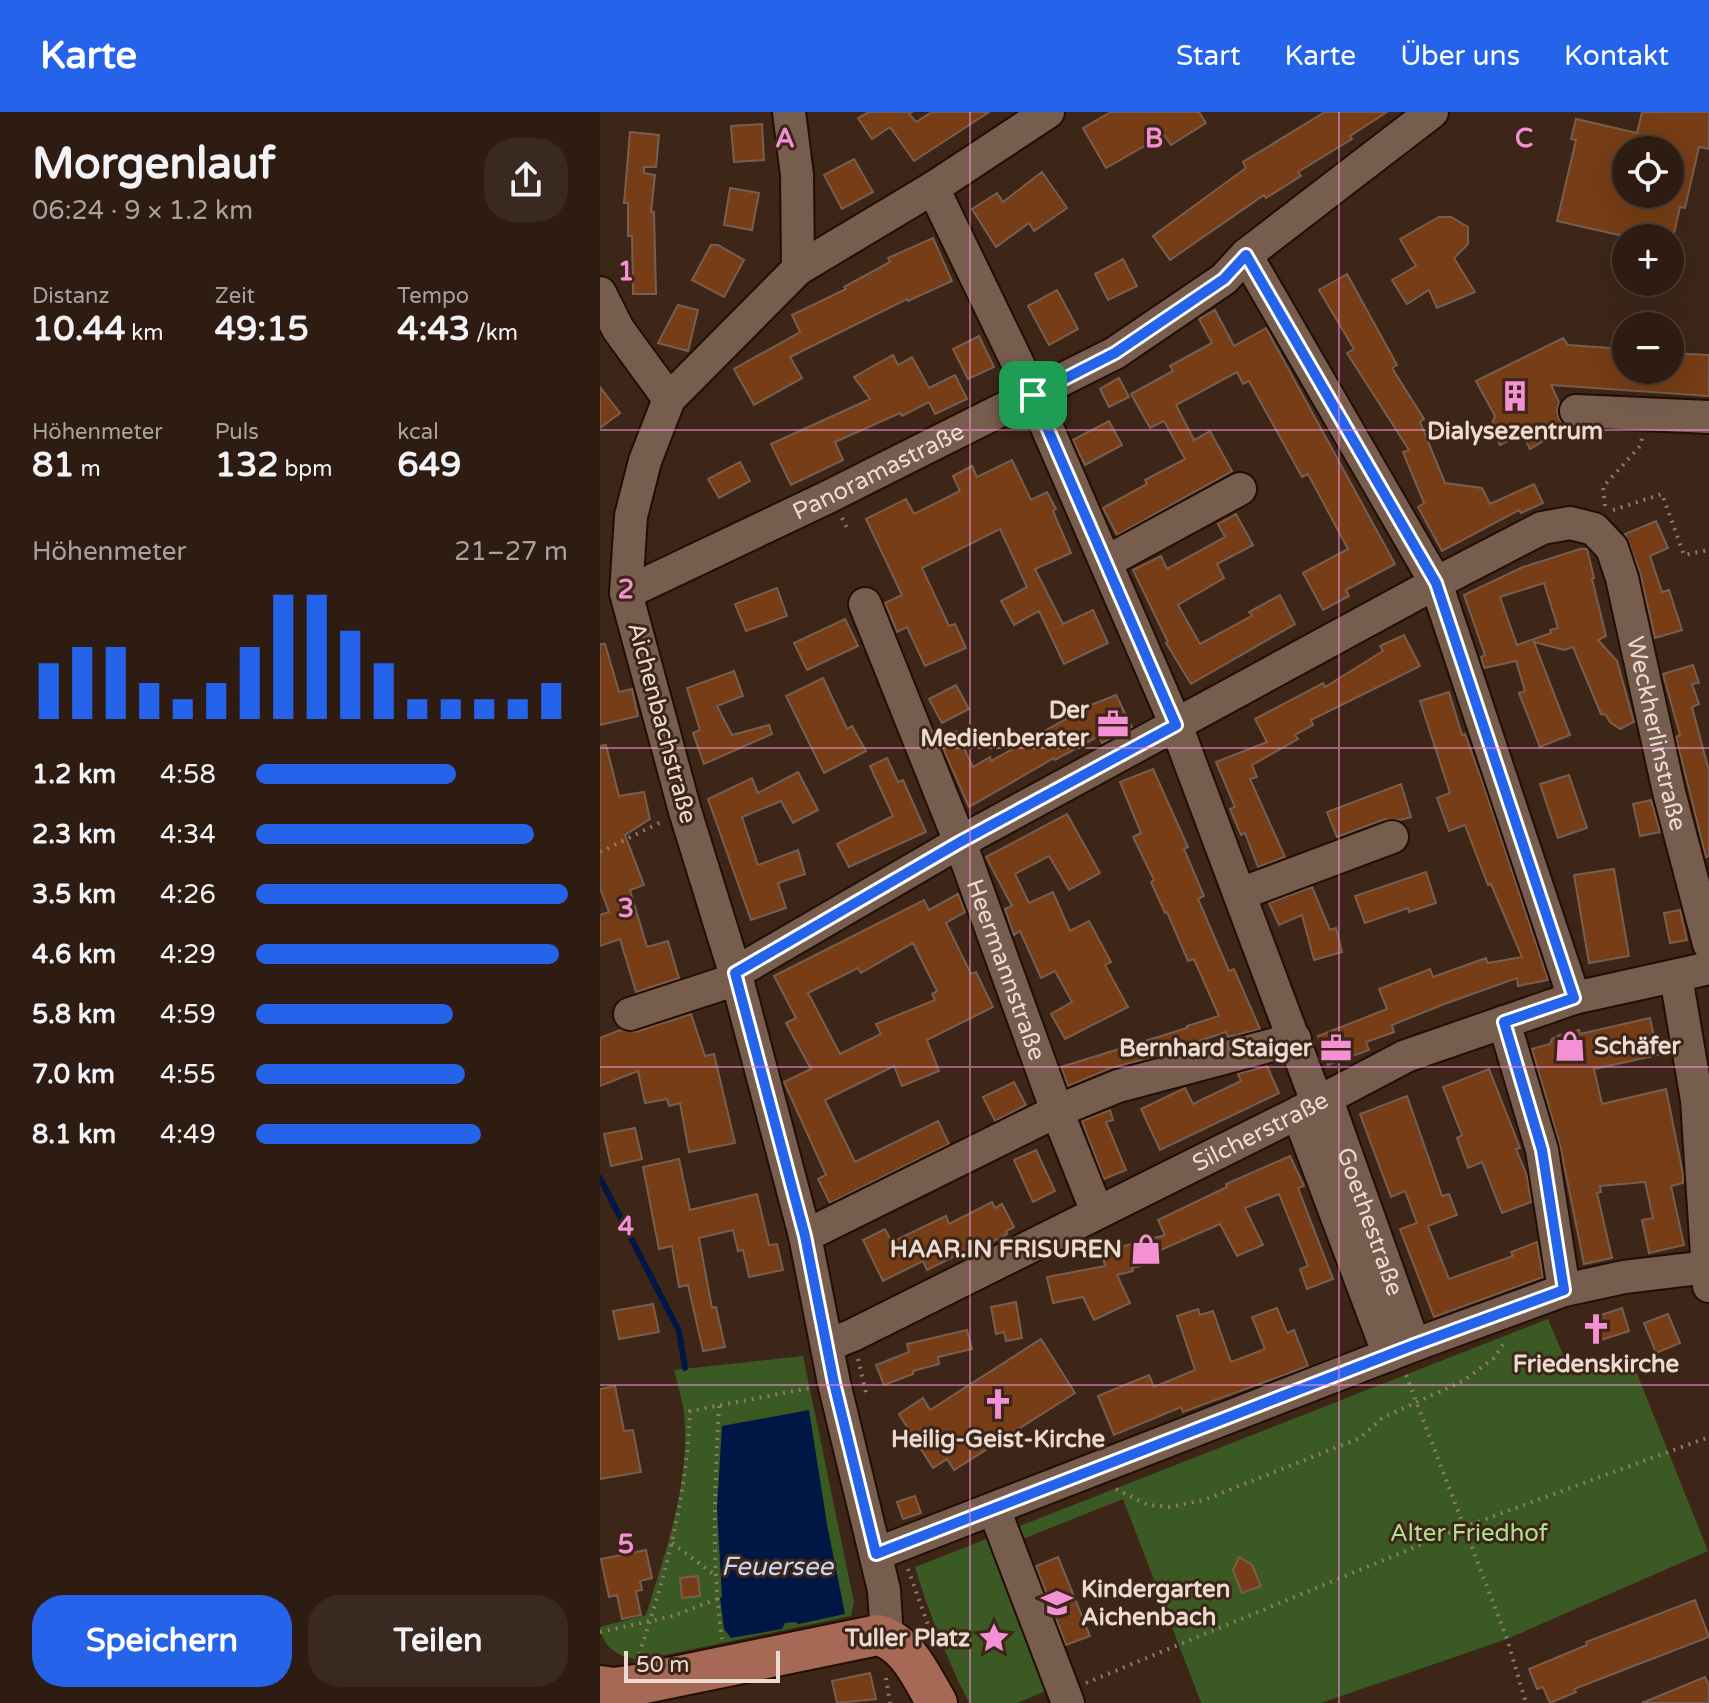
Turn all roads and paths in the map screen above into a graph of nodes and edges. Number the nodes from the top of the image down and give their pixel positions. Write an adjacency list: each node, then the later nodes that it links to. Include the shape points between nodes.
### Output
1 (789, 112): 6 (street, via 797,175)
2 (1048, 112): 4 (street, Aichenbachstraße)
3 (1432, 112): 5 (street, Panoramastraße)
4 (933, 188): 6 (street, Aichenbachstraße); 8 (street, Goethestraße)
5 (1246, 255): 8 (street, Panoramastraße, via 1224,279 1115,353); 16 (street)
6 (798, 269): 9 (street, Aichenbachstraße)
7 (600, 293): 9 (street, via 618,329)
8 (1033, 395): 15 (street, Goethestraße); 17 (street, Panoramastraße)
9 (669, 399): 17 (street, Aichenbachstraße, via 631,516)
10 (1576, 411): 11 (street)
11 (1709, 417)
12 (1641, 445): 14 (path, via 1603,487 1605,512 1662,494 1684,555)
13 (1240, 489): 15 (street)
14 (1709, 550)
15 (1106, 562): 19 (street, Goethestraße)
16 (1436, 583): 19 (street); 25 (street, Weckherlinstraße, via 1542,528 1570,523 1594,529 1612,548); 29 (street)
17 (626, 593): 20 (street, Aichenbachstraße)
18 (865, 604): 22 (street, Heermannstraße)
19 (1176, 725): 22 (street); 24 (street, Goethestraße)
20 (685, 811): 23 (path); 27 (street, Aichenbachstraße)
21 (1392, 837): 24 (street)
22 (960, 842): 27 (street); 34 (street, Heermannstraße)
23 (600, 852)
24 (1240, 894): 32 (street, Goethestraße)
25 (1709, 944)
26 (1709, 968): 28 (street, Silcherstraße)
27 (736, 976): 30 (street); 36 (street, Aichenbachstraße)
28 (1676, 977): 29 (street, Silcherstraße); 37 (street, via 1697,1100)
29 (1574, 998): 31 (street, Silcherstraße)
30 (630, 1014)
31 (1504, 1022): 33 (street, Silcherstraße, via 1406,1056); 39 (street, via 1542,1150)
32 (1295, 1039): 33 (street, Goethestraße); 34 (street, via 1118,1086)
33 (1313, 1104): 35 (street, Silcherstraße); 42 (street, Goethestraße)
34 (1057, 1111): 35 (street, Heermannstraße); 36 (street)
35 (1097, 1212): 41 (street, Silcherstraße)
36 (805, 1236): 41 (street, Aichenbachstraße)
37 (1708, 1267): 38 (street); 39 (street)
38 (1709, 1286)
39 (1564, 1290): 42 (street)
40 (1509, 1337): 44 (path, via 1494,1358 1463,1381)
41 (828, 1345): 51 (street, Aichenbachstraße)
42 (1400, 1350): 44 (path); 48 (street)
43 (810, 1388): 45 (path)
44 (1418, 1403): 47 (path, via 1382,1418 1360,1438 1204,1500 1148,1505); 49 (path)
45 (719, 1406): 50 (path, via 690,1411); 52 (path)
46 (1709, 1437): 49 (path)
47 (1106, 1484)
48 (994, 1509): 51 (street); 60 (street)
49 (1464, 1527): 60 (path); 62 (path)
50 (672, 1543): 52 (path); 54 (path)
51 (876, 1554): 56 (street, Aichenbachstraße)
52 (715, 1575): 53 (path)
53 (717, 1599): 54 (path); 57 (path)
54 (650, 1620): 55 (path); 58 (path)
55 (600, 1632)
56 (887, 1638): 57 (main road, via 864,1637); 61 (main road, via 910,1659)
57 (726, 1664): 59 (main road, via 635,1685)
58 (635, 1666)
59 (600, 1686)
60 (1076, 1694)
61 (937, 1703)
62 (1526, 1703)

